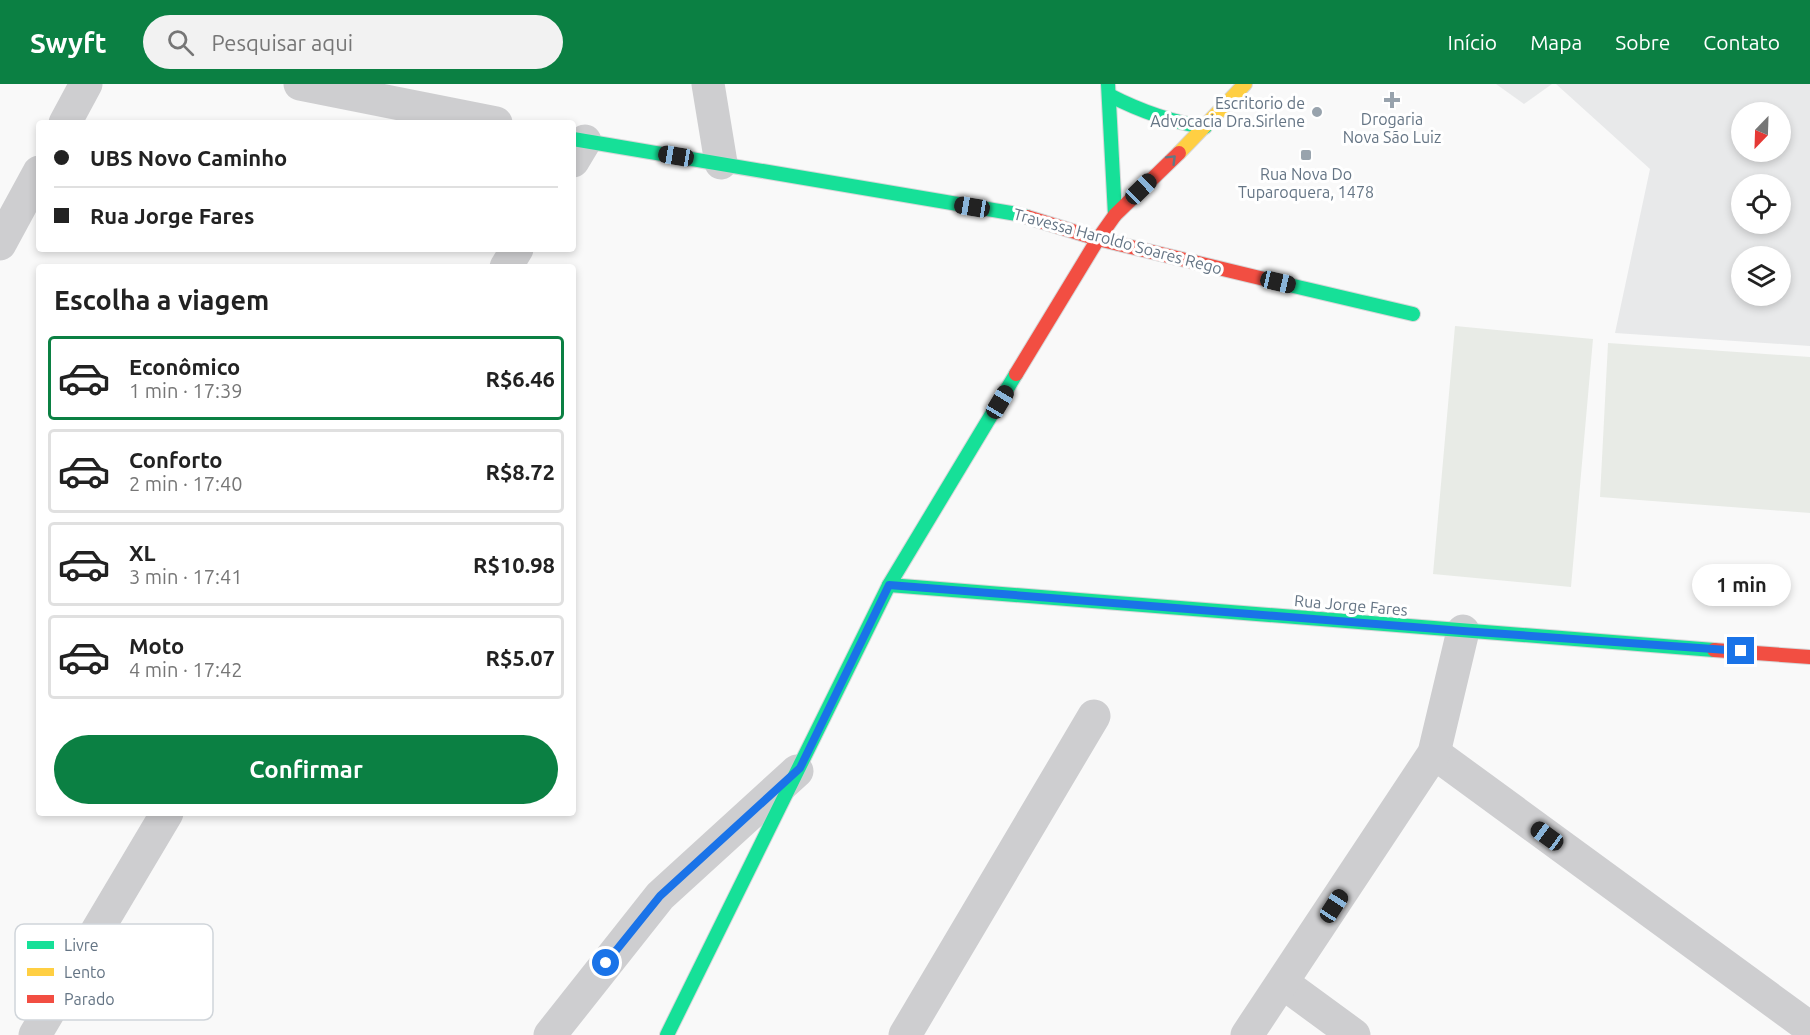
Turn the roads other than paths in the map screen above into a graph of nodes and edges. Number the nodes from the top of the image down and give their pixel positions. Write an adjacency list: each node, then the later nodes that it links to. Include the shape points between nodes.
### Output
1 (86, 84): 7 (street)
2 (300, 84): 5 (street)
3 (708, 84): 11 (street)
4 (1245, 84): 9 (street)
5 (361, 90): 8 (street)
6 (1109, 90): 9 (street, via 1159,119); 14 (street)
7 (67, 120)
8 (484, 120)
9 (1205, 127): 14 (street, one-way to 9)
10 (577, 147): 11 (street, Travessa Haroldo Soares Rego)
11 (721, 163): 15 (street, Travessa Haroldo Soares Rego, via 1017,214)
12 (36, 175): 13 (street)
13 (10, 205): 16 (street)
14 (1115, 215): 15 (street)
15 (1098, 239): 17 (street, Travessa Haroldo Soares Rego); 18 (street)
16 (0, 244)
17 (1413, 314)
18 (889, 585): 19 (street, Rua Jorge Fares); 23 (street)
19 (1463, 631): 20 (street, Rua Jorge Fares); 22 (street)
20 (1810, 657)
21 (1094, 716): 32 (street)
22 (1434, 753): 26 (street); 28 (street)
23 (800, 768): 30 (street, via 660,896); 31 (street)
24 (165, 816): 25 (street)
25 (101, 924)
26 (1283, 982): 33 (street); 34 (street)
27 (44, 1020): 29 (street)
28 (1810, 1028)
29 (35, 1035)
30 (550, 1035)
31 (668, 1035)
32 (905, 1035)
33 (1247, 1035)
34 (1354, 1035)

